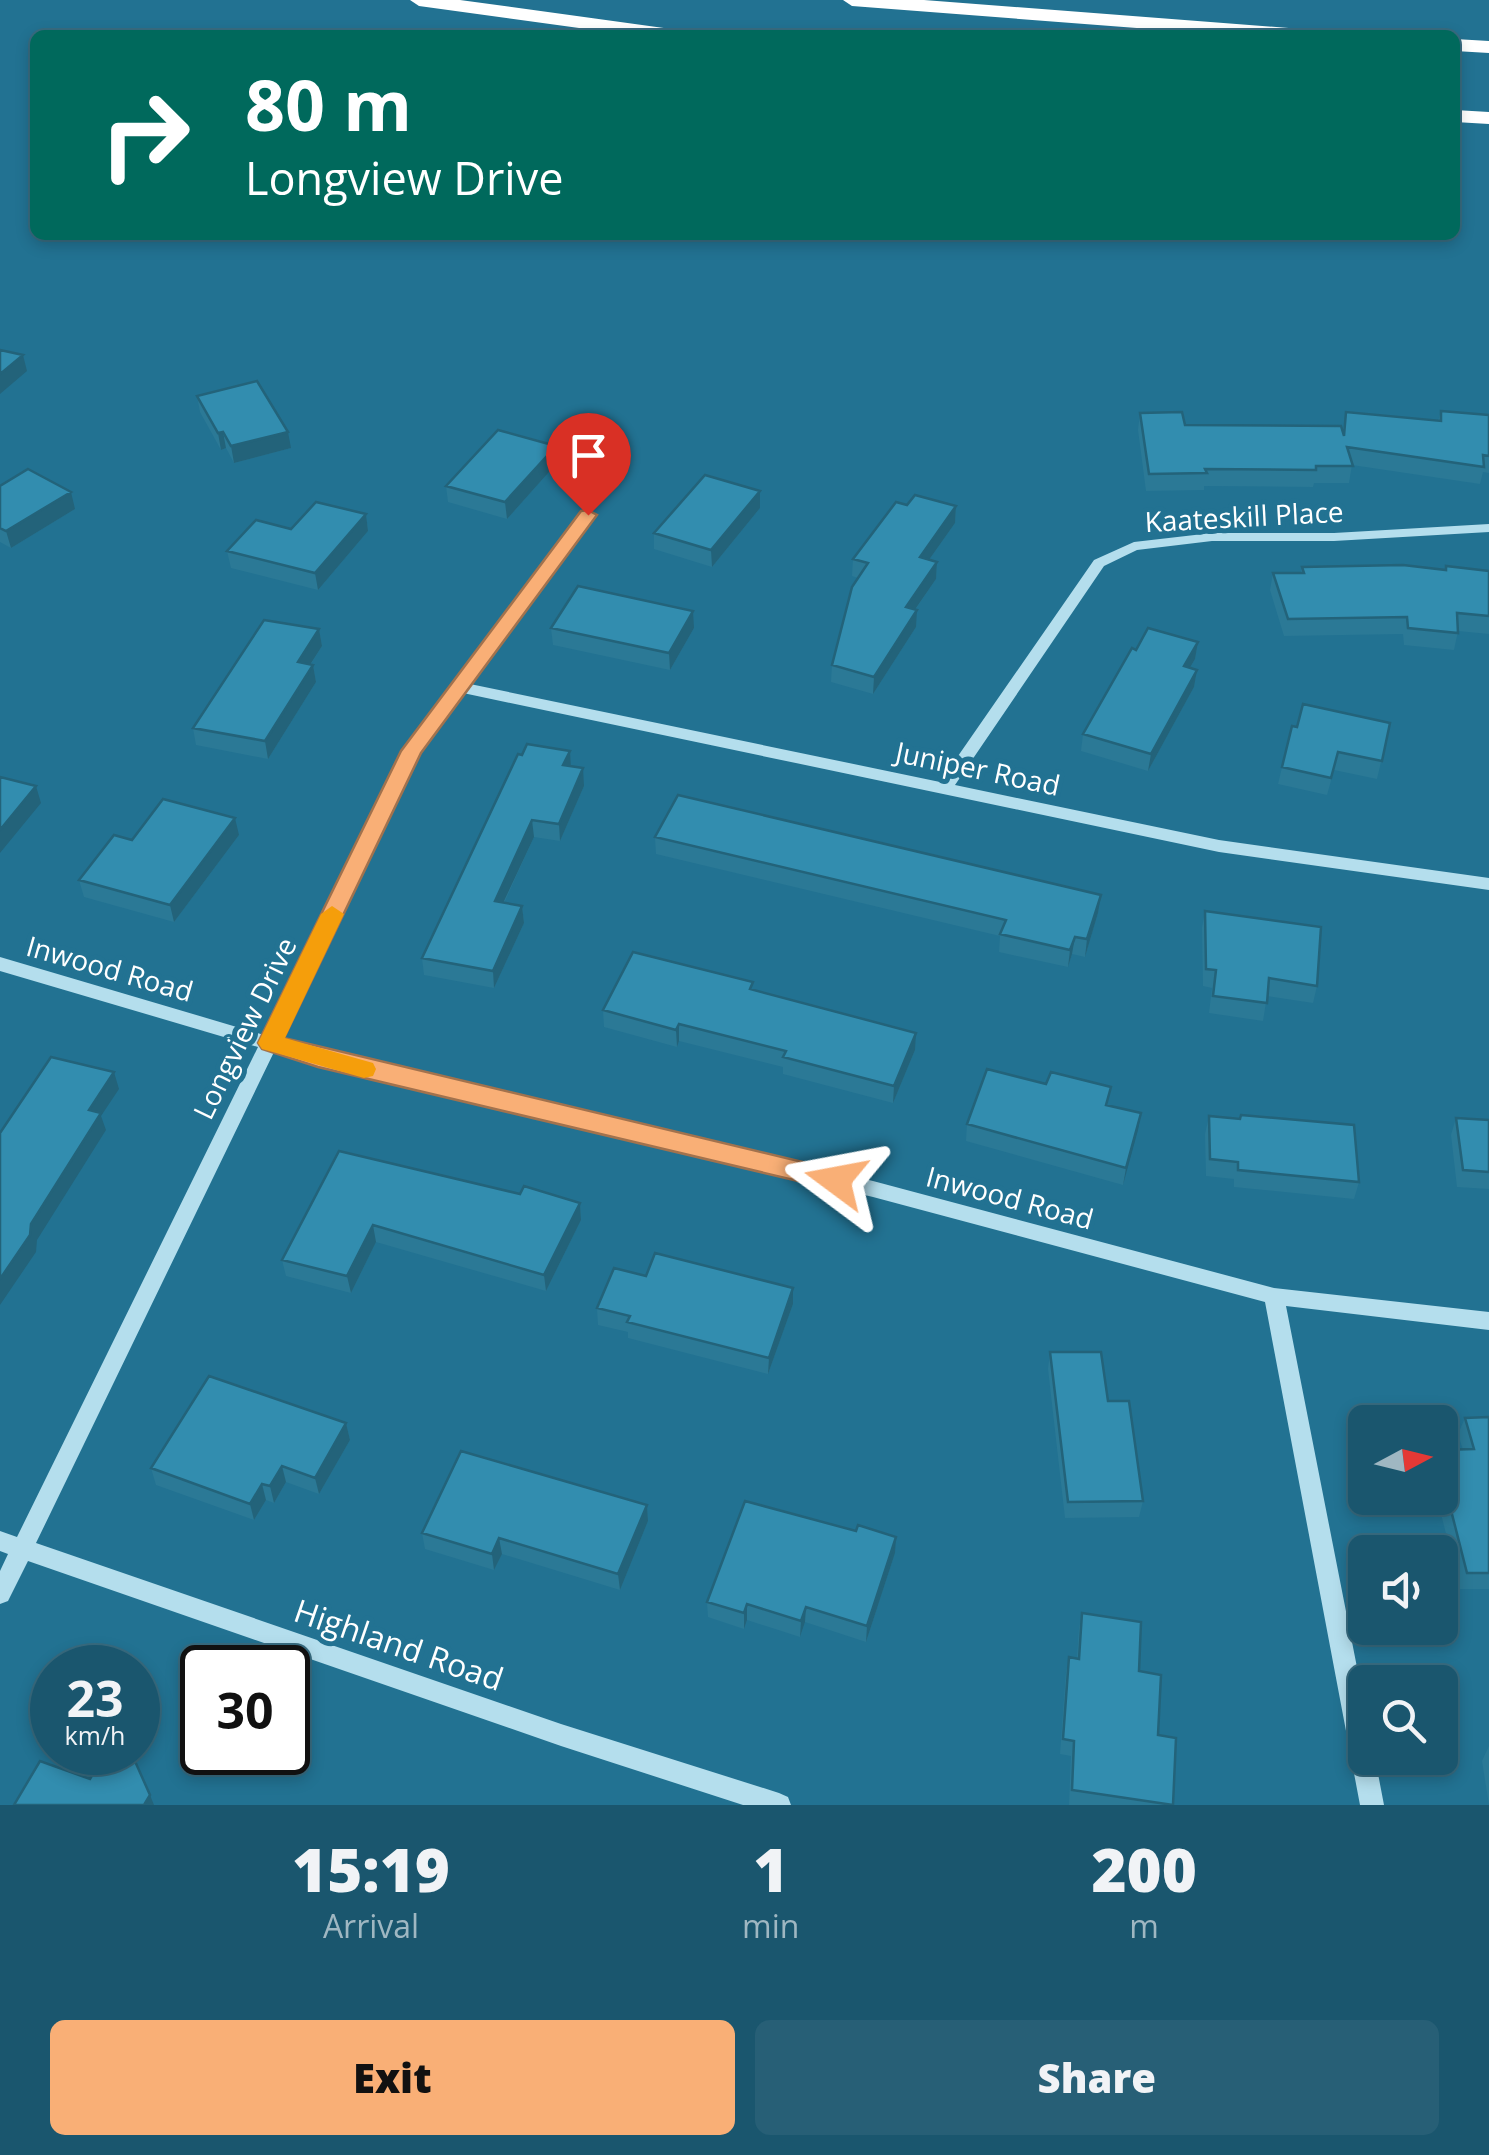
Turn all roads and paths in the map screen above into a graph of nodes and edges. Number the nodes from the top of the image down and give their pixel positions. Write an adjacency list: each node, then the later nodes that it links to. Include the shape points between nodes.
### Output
1 (419, 0): 3 (highway)
2 (852, 0): 4 (highway)
3 (635, 30)
4 (1237, 30)
5 (1460, 45): 6 (highway)
6 (1489, 47)
7 (1460, 116): 8 (highway)
8 (1489, 118)
9 (588, 515): 11 (street, Longview Drive)
10 (1489, 528): 12 (street, Kaateskill Place, via 1212,537 1116,554 1098,563)
11 (460, 687): 12 (street, Juniper Road); 15 (street, Longview Drive, via 412,751)
12 (944, 788): 13 (street, Juniper Road, via 1219,846)
13 (1489, 884)
14 (0, 964): 15 (street, Inwood Road)
15 (270, 1043): 16 (street, Inwood Road, via 873,1189); 18 (street, Longview Drive)
16 (1274, 1296): 17 (street, Inwood Road); 21 (street)
17 (1489, 1321)
18 (10, 1544): 19 (street, Longview Drive); 20 (street, Highland Road)
19 (0, 1594)
20 (779, 1805)
21 (1372, 1805)

